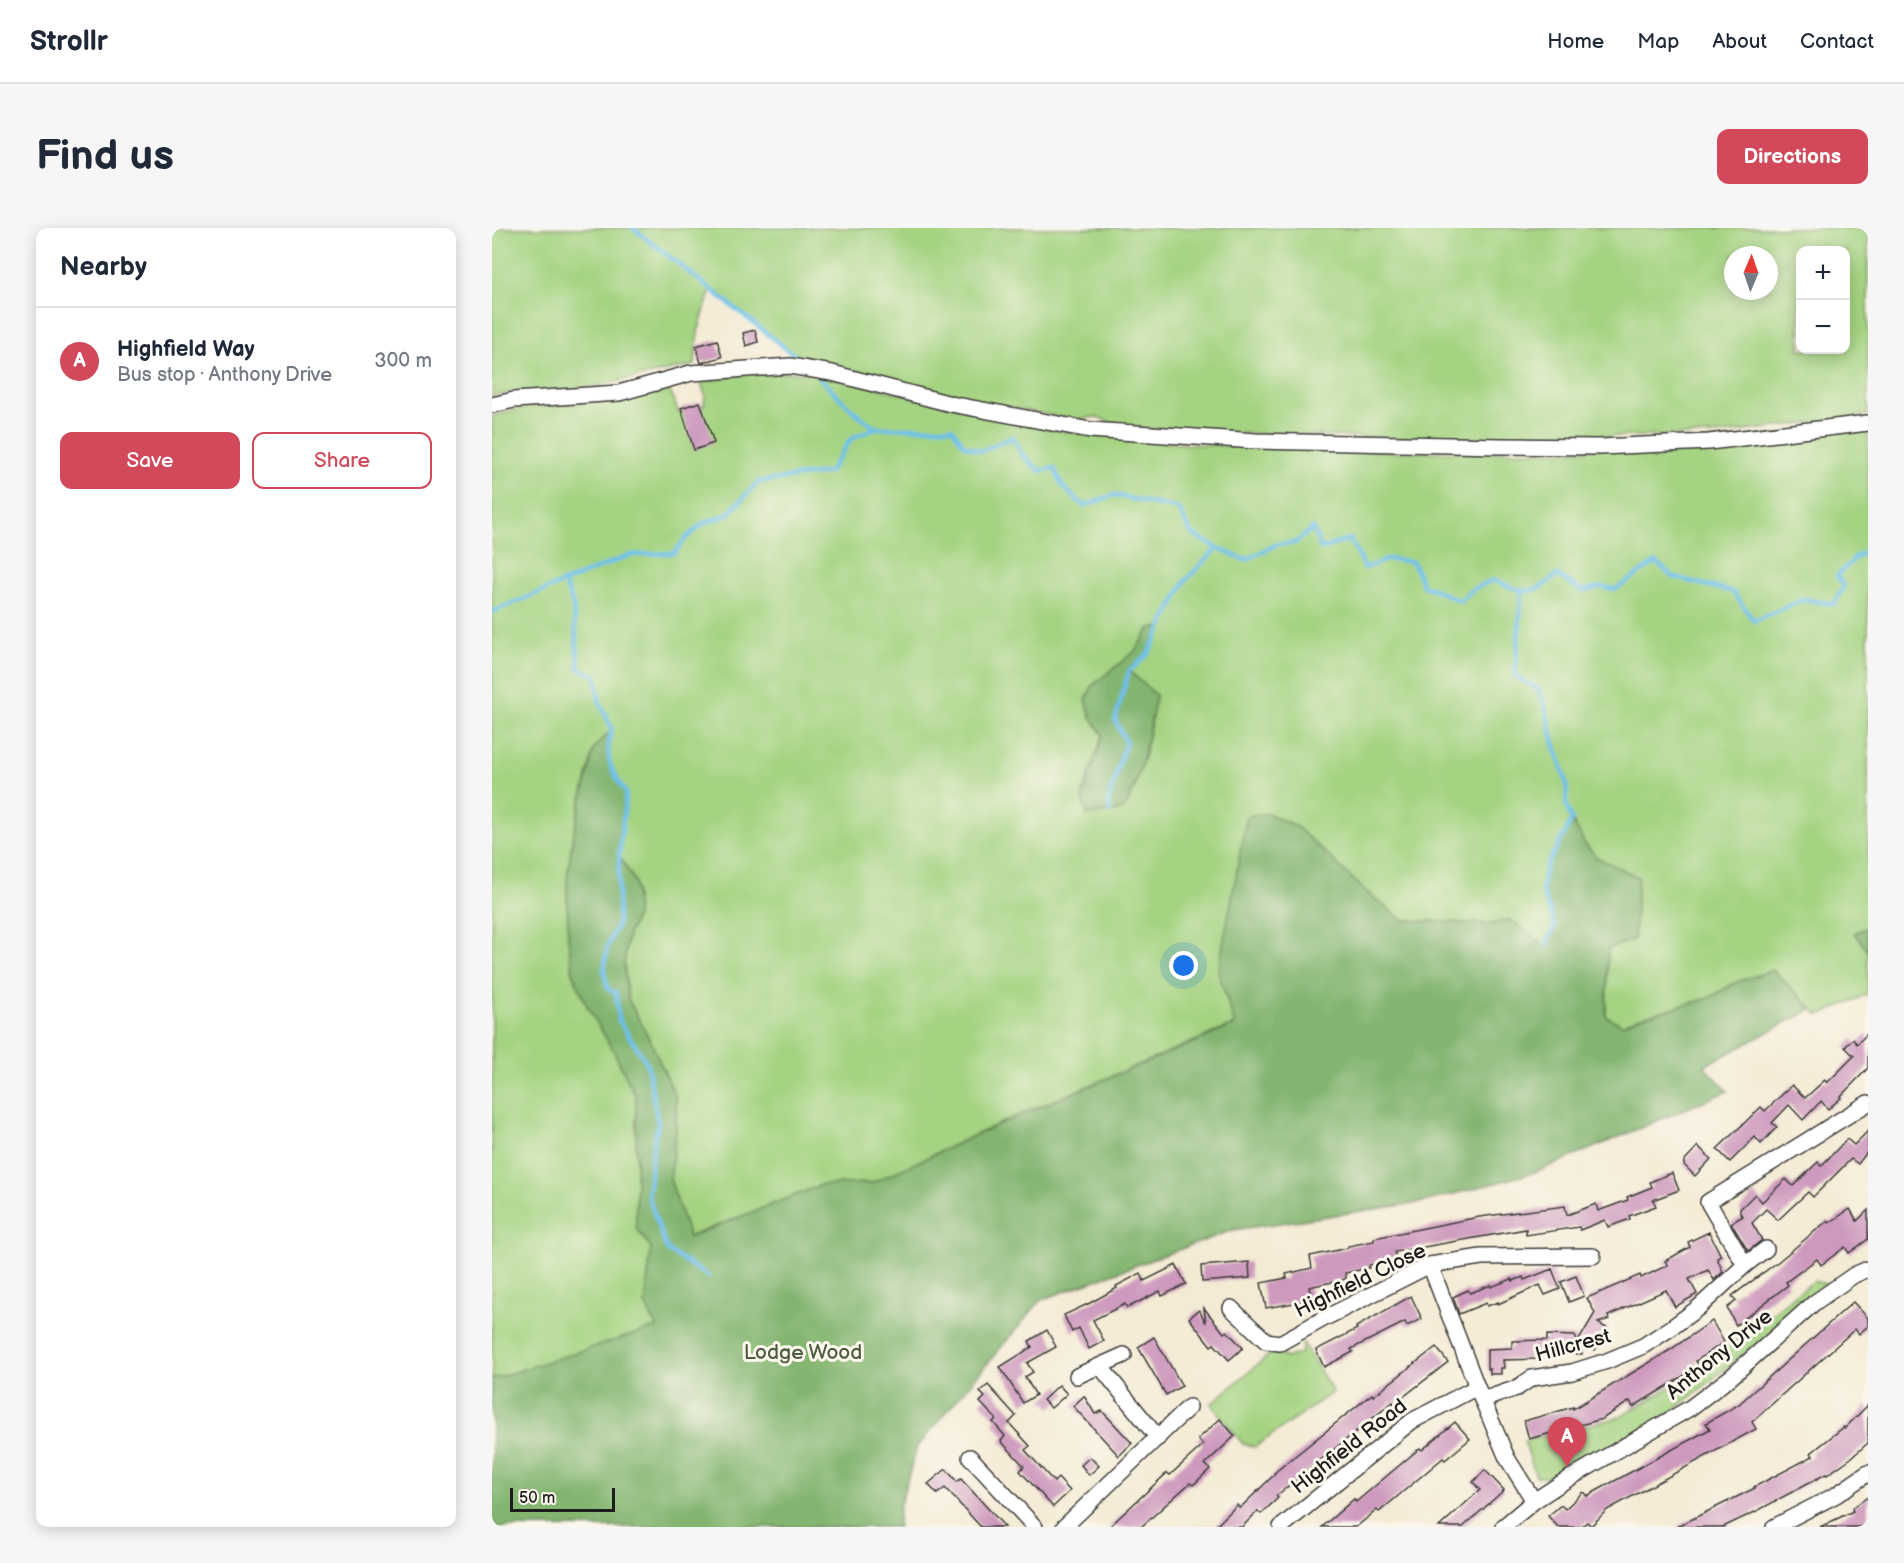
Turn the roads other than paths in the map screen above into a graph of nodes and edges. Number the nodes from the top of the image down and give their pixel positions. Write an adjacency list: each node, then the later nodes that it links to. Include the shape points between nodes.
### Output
1 (492, 405): 2 (street, via 619,393 691,373 790,366 951,404 1090,430 1256,441 1600,447 1709,442)
2 (1868, 423)
3 (1868, 1103): 7 (street, via 1708,1202)
4 (1766, 1249): 7 (street, Hillcrest)
5 (1593, 1256): 6 (street, Highfield Close, via 1481,1257)
6 (1430, 1265): 9 (street, Highfield Close, via 1280,1343 1266,1341); 13 (street)
7 (1744, 1265): 13 (street, Hillcrest, via 1698,1308 1643,1346 1572,1372 1532,1378 1517,1388)
8 (1868, 1269): 18 (street, Anthony Drive, via 1814,1303 1690,1408)
9 (1232, 1308)
10 (1124, 1355): 11 (street)
11 (1100, 1366): 12 (street); 15 (street)
12 (1077, 1376)
13 (1480, 1394): 18 (street, via 1507,1458); 21 (street, Highfield Road, via 1412,1421)
14 (1189, 1407): 15 (street)
15 (1158, 1438): 20 (street)
16 (970, 1457): 19 (street)
17 (1868, 1473): 23 (street, via 1836,1495)
18 (1534, 1501): 22 (street, Anthony Drive)
19 (1035, 1527)
20 (1064, 1527)
21 (1281, 1527)
22 (1503, 1527)
23 (1774, 1527)

